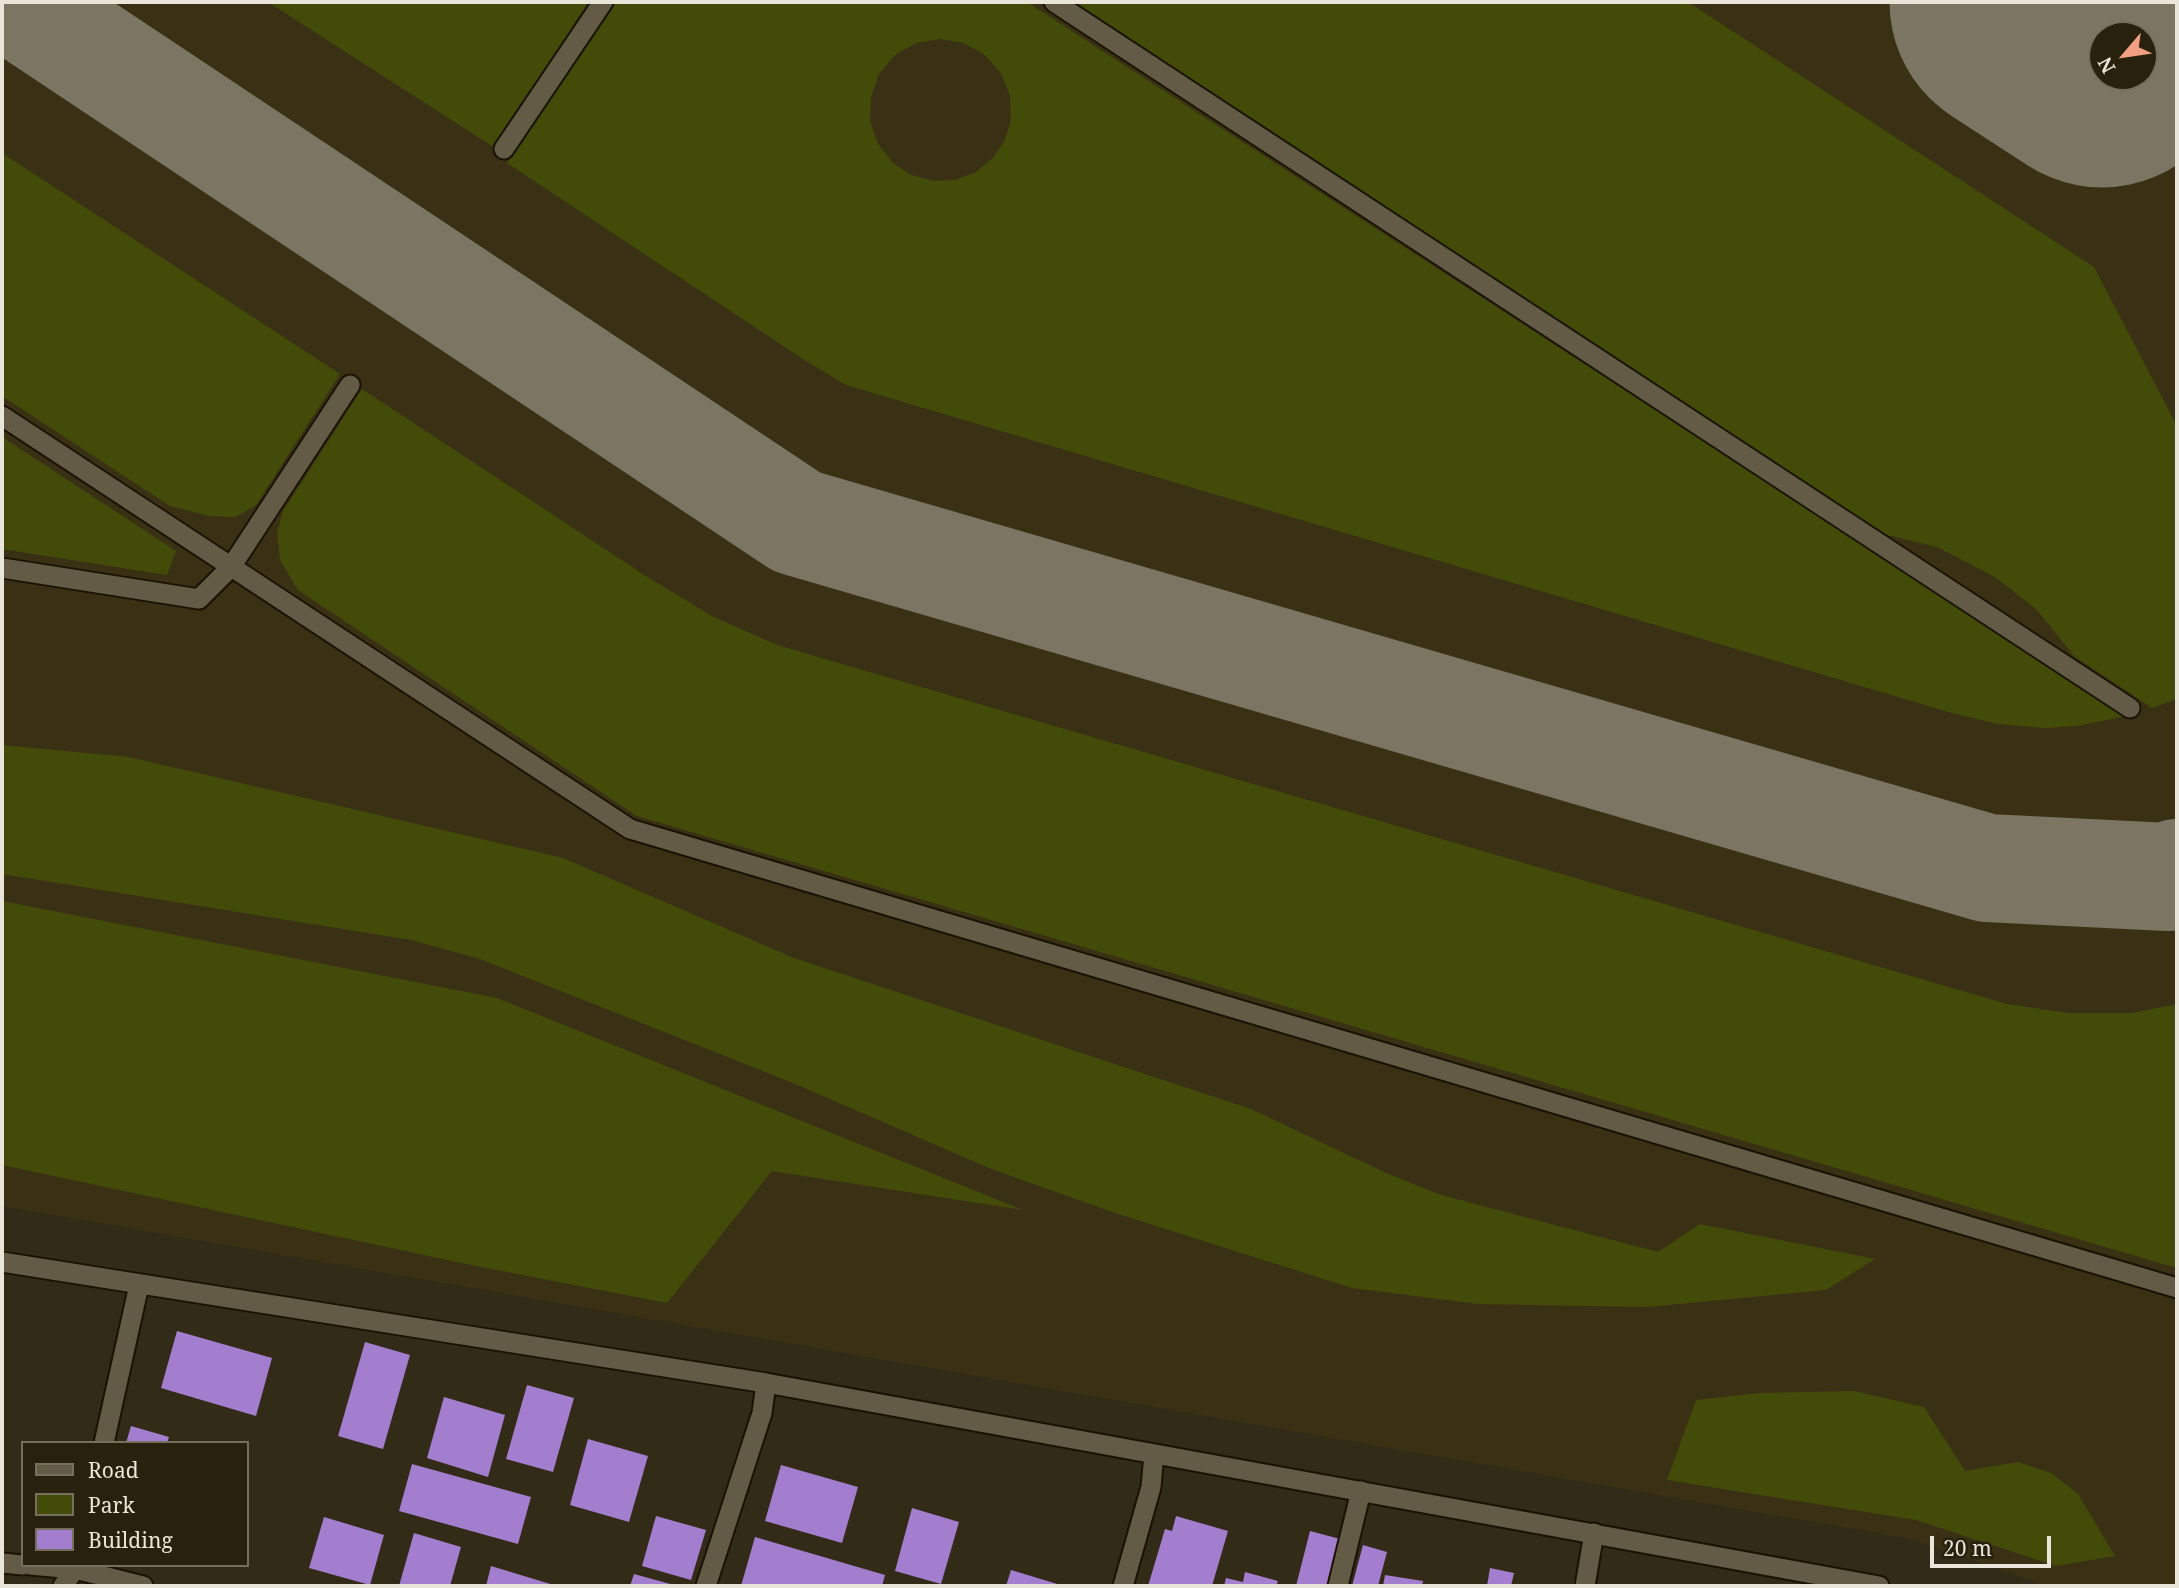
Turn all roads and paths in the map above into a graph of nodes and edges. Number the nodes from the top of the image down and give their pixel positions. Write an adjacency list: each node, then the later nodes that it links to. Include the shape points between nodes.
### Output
1 (603, 2): 3 (street)
2 (1055, 2): 8 (street)
3 (504, 149)
4 (350, 385): 6 (street)
5 (2, 416): 6 (street)
6 (231, 567): 7 (street, via 199,598); 11 (street, via 630,829)
7 (2, 568)
8 (2130, 708)
9 (2, 1262): 10 (street)
10 (139, 1284): 12 (street); 13 (street)
11 (2177, 1288)
12 (766, 1383): 14 (street); 22 (street, via 762,1413)
13 (104, 1441)
14 (1154, 1454): 15 (street); 23 (street, via 1151,1487)
15 (1361, 1490): 16 (street); 24 (street)
16 (1594, 1533): 25 (street); 26 (street)
17 (2, 1563): 18 (street)
18 (21, 1564)
19 (75, 1567): 20 (street); 21 (street)
20 (63, 1586)
21 (143, 1586)
22 (706, 1586)
23 (1123, 1586)
24 (1339, 1586)
25 (1585, 1586)
26 (1879, 1586)

